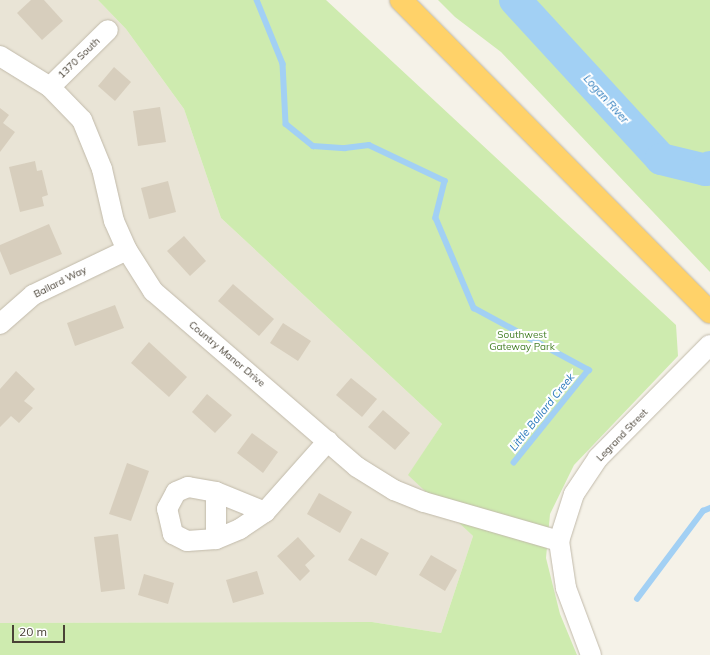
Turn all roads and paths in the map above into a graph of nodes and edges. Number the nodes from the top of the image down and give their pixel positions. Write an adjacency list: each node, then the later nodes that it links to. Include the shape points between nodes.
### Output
1 (401, 0): 6 (highway)
2 (108, 30): 4 (street, 1370 South)
3 (0, 56): 4 (street, Country Manor Drive)
4 (50, 87): 5 (street, Country Manor Drive, via 82,120 102,169 114,221)
5 (127, 250): 7 (street, Ballard Way, via 33,295); 9 (street, Country Manor Drive, via 153,291)
6 (710, 312)
7 (0, 324)
8 (710, 345): 13 (street, Legrand Street, via 598,458 574,494)
9 (328, 441): 11 (street); 13 (street, Country Manor Drive, via 357,467 394,490 424,502)
10 (216, 492): 11 (street); 12 (street); 12 (street, via 188,487 176,492 168,509 173,534 186,541)
11 (265, 512): 12 (street, via 240,529)
12 (216, 539)
13 (559, 541): 14 (street, Legrand Street, via 566,588)
14 (591, 655)

